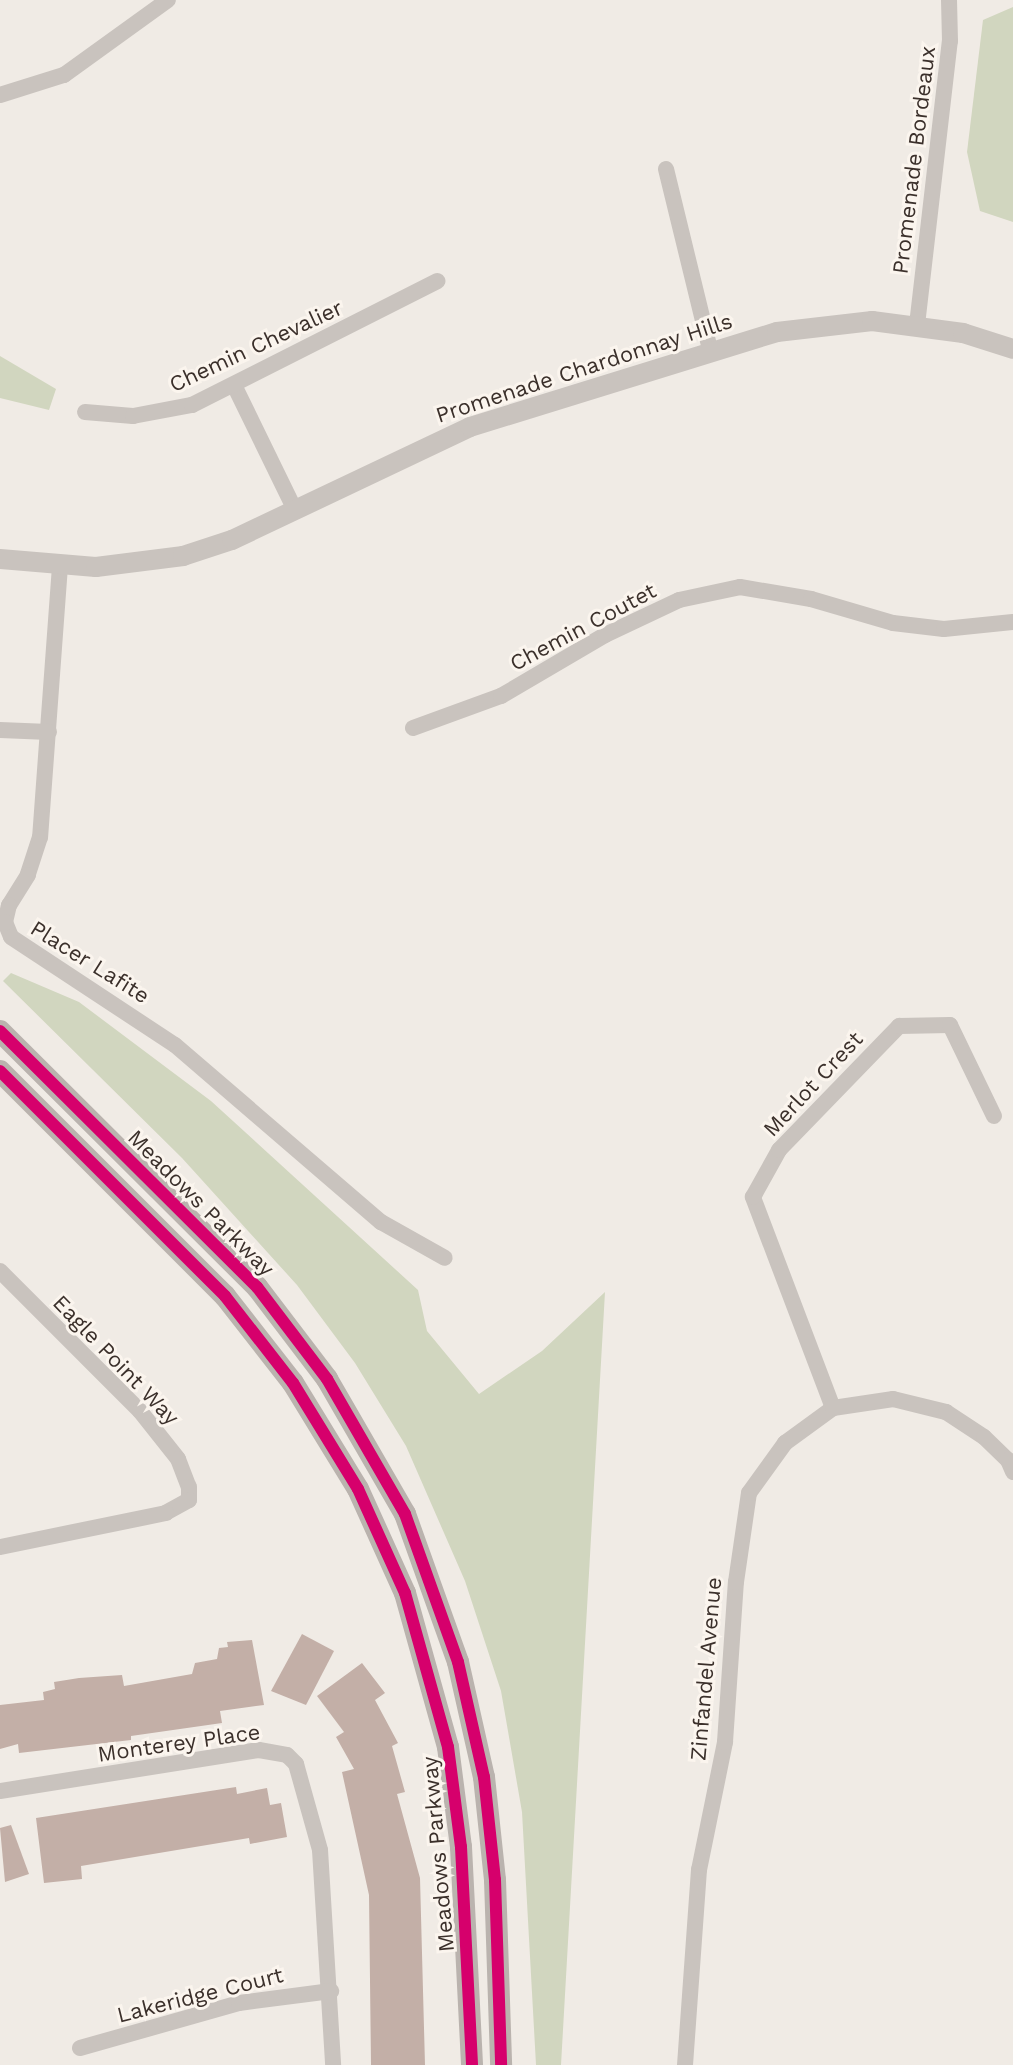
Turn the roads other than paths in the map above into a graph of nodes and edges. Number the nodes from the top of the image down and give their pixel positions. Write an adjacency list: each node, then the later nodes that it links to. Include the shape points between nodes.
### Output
1 (168, 0): 3 (street, via 64,75)
2 (949, 0): 6 (street, Promenade Bordeaux, via 950,41)
3 (0, 95)
4 (666, 169): 8 (street)
5 (438, 281): 9 (street, Chemin Chevalier)
6 (917, 325): 7 (street, Promenade Chardonnay Hills); 8 (street, Promenade Chardonnay Hills, via 832,322)
7 (1013, 349)
8 (710, 350): 11 (street, Promenade Chardonnay Hills, via 470,427)
9 (234, 385): 10 (street, Chemin Chevalier, via 165,413); 11 (street)
10 (85, 412)
11 (295, 510): 13 (street, Promenade Chardonnay Hills, via 183,556 134,565)
12 (0, 559): 13 (street, Promenade Chardonnay Hills)
13 (60, 566): 17 (street, Placer Lafite)
14 (1013, 622): 15 (street, Chemin Coutet, via 944,629 893,623 811,599 740,587 679,600 605,635 501,696)
15 (413, 728)
16 (0, 730): 17 (street)
17 (49, 732): 21 (street, Placer Lafite, via 40,837 28,875 9,905 5,922 11,937 175,1045 381,1222)
18 (0, 1031): 31 (main road, Meadows Parkway, via 257,1287 327,1379 405,1514 458,1662 484,1777 495,1880)
19 (0, 1071): 30 (main road, Meadows Parkway, via 225,1296 293,1383 358,1489 405,1593 448,1747 462,1860)
20 (994, 1116): 23 (street, Merlot Crest, via 950,1025 899,1026 779,1150 753,1197)
21 (445, 1258)
22 (0, 1271): 25 (street, Eagle Point Way, via 140,1411 178,1459 189,1487 189,1500 166,1513)
23 (833, 1408): 24 (street, via 893,1399 946,1412); 32 (street, Zinfandel Avenue, via 785,1443 749,1493 736,1582 725,1742 699,1870)
24 (1011, 1463)
25 (0, 1547)
26 (0, 1791): 27 (street, Monterey Place, via 259,1750 287,1755 296,1764 320,1850)
27 (331, 1991): 28 (street, Lakeridge Court, via 239,2003); 29 (street, Monterey Place)
28 (80, 2048)
29 (333, 2065)
30 (472, 2065)
31 (501, 2065)
32 (685, 2065)

